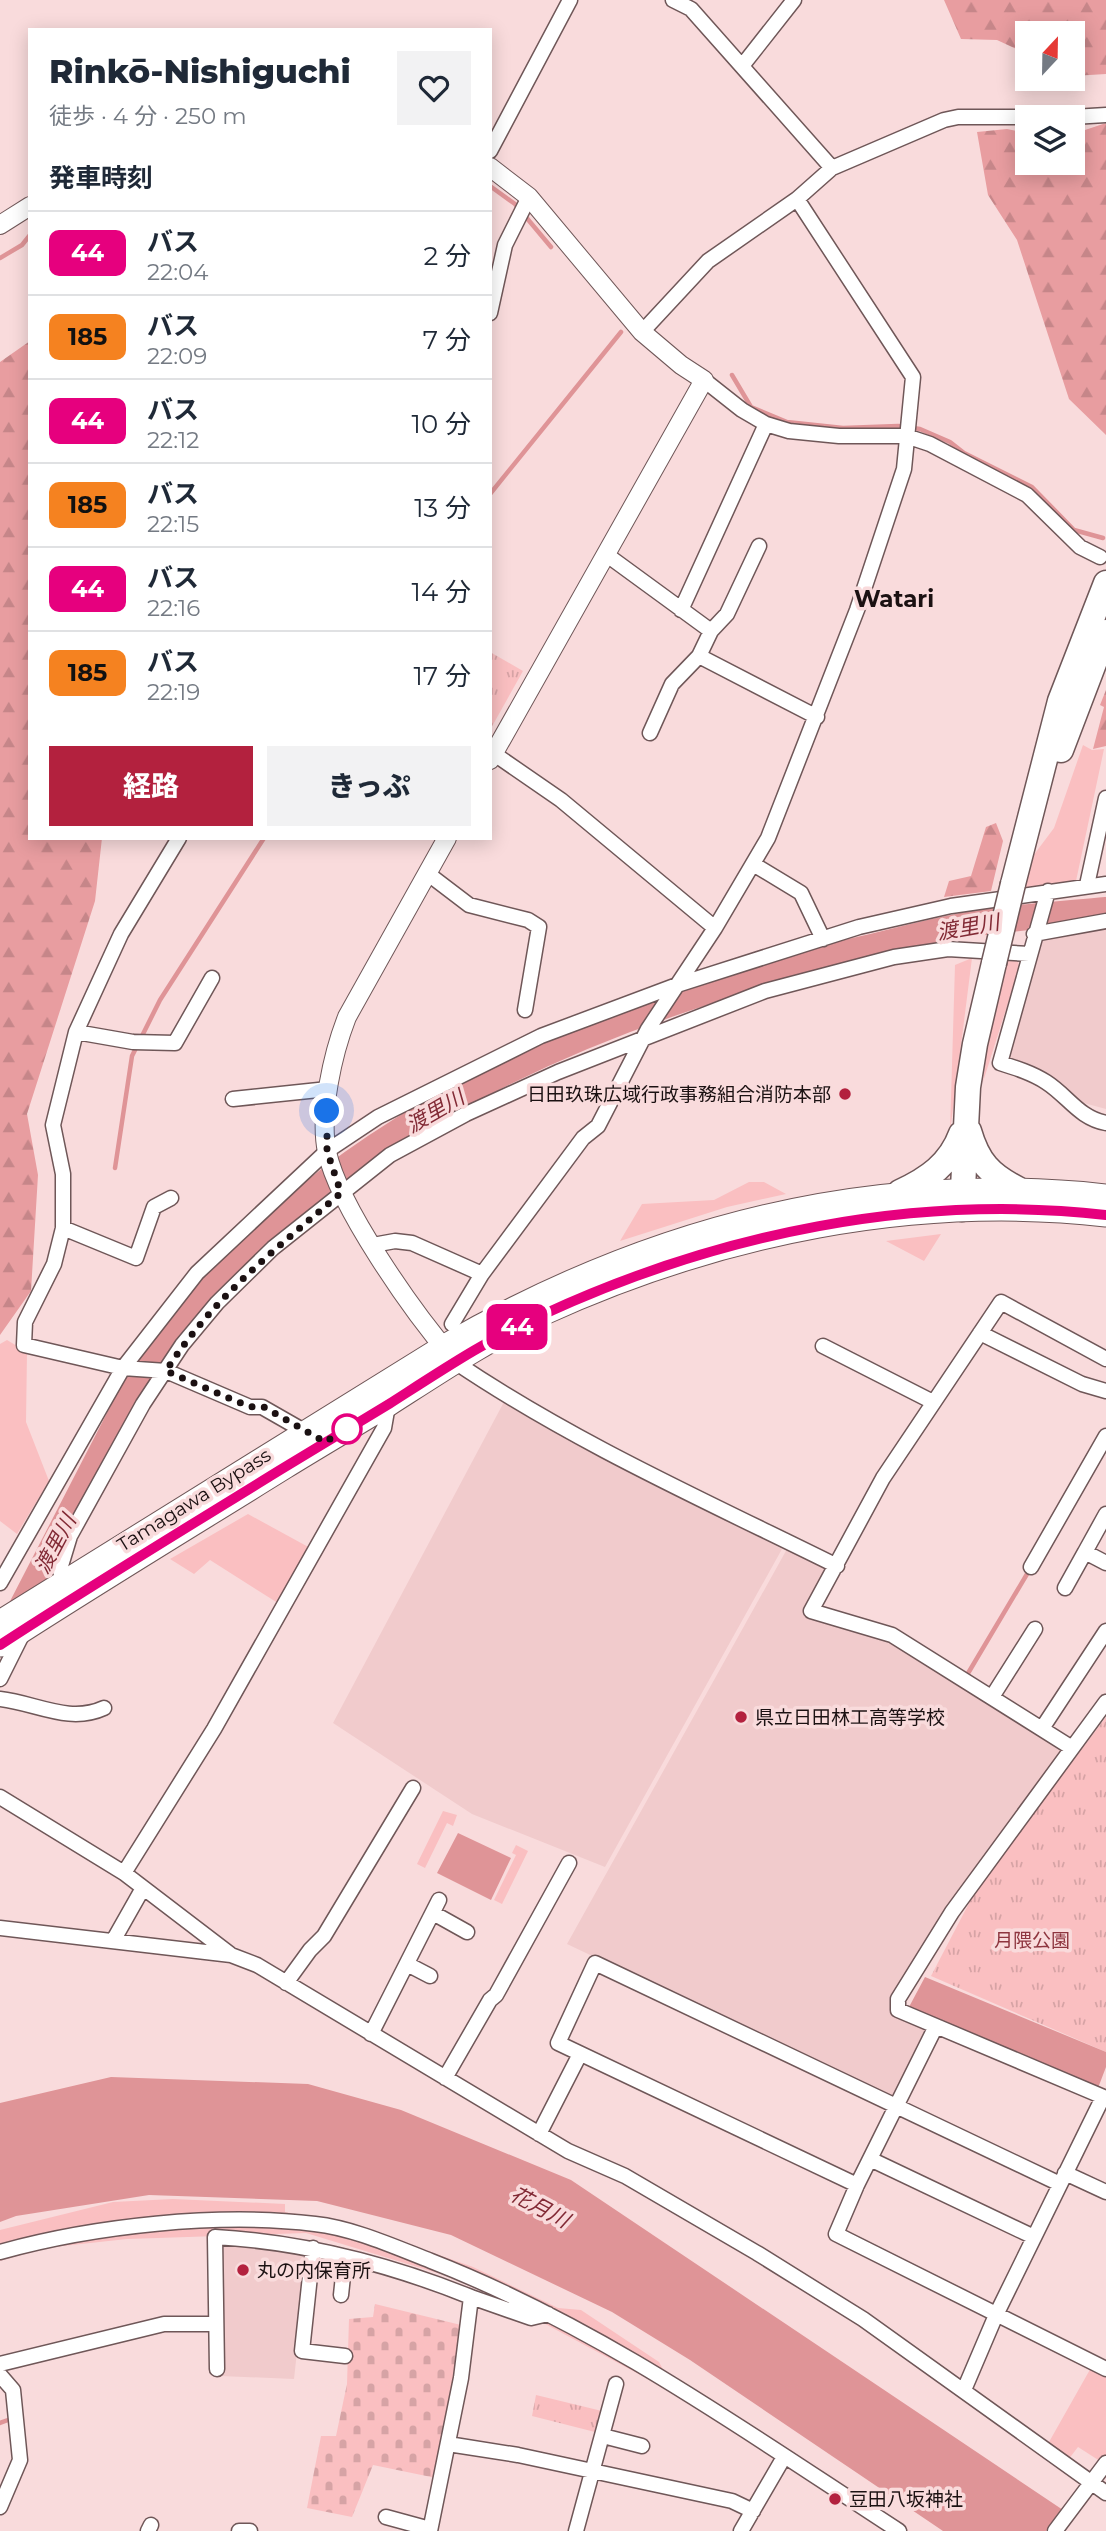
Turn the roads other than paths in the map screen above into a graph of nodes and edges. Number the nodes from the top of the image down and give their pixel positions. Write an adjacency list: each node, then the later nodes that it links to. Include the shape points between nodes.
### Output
1 (570, 0): 8 (street)
2 (673, 0): 4 (street, via 691,9)
3 (794, 0): 4 (street)
4 (742, 66): 9 (street)
5 (1106, 115): 6 (street)
6 (1085, 116)
7 (1015, 117): 9 (street, via 944,120)
8 (492, 147)
9 (832, 168): 11 (street)
10 (492, 169): 12 (street)
11 (797, 199): 16 (street, via 708,261); 19 (street, via 913,377)
12 (527, 200): 15 (street, via 505,245); 16 (street)
13 (28, 207): 14 (street)
14 (0, 225)
15 (492, 304)
16 (642, 332): 17 (street)
17 (704, 380): 18 (street); 21 (street)
18 (766, 424): 19 (street, via 839,436); 24 (street)
19 (907, 430): 22 (street, via 1027,495 1080,547); 28 (street, via 904,469)
20 (759, 546): 25 (street, via 727,614)
21 (607, 555): 24 (street); 30 (street)
22 (1100, 557)
23 (1106, 583): 35 (highway, via 1060,701)
24 (681, 611): 25 (street)
25 (711, 631): 27 (street)
26 (1106, 632): 35 (highway)
27 (699, 656): 28 (street); 29 (street, via 673,684)
28 (817, 717): 36 (street, via 768,838)
29 (650, 733)
30 (492, 753)
31 (492, 756): 42 (street, via 561,800)
32 (1106, 798): 39 (street)
33 (178, 840): 49 (street, via 121,934)
34 (446, 840): 37 (street)
35 (1021, 851): 53 (highway, bridge, via 975,1044)
36 (752, 864): 42 (street); 44 (street, via 801,893)
37 (427, 873): 48 (street, via 469,905 539,927); 51 (street, via 348,1017 337,1042)
38 (1106, 884): 39 (street)
39 (1087, 885): 40 (street)
40 (1048, 891): 43 (street); 44 (street, via 951,906)
41 (1106, 921): 43 (street)
42 (715, 928): 47 (street)
43 (1034, 934): 45 (street)
44 (823, 939): 47 (street)
45 (1029, 954): 50 (street, via 957,948 894,957 765,991); 54 (street, via 1000,1063 1048,1083 1086,1116)
46 (212, 978): 49 (street, via 175,1043)
47 (677, 985): 50 (street); 55 (street, via 541,1036 476,1066 378,1117)
48 (525, 1010)
49 (76, 1032): 63 (street, via 52,1125 64,1174)
50 (646, 1034): 58 (street, via 466,1114 390,1156); 65 (street, via 598,1126 583,1138)
51 (328, 1089): 52 (street); 55 (street)
52 (233, 1099)
53 (966, 1121): 56 (highway, via 983,1166); 57 (highway, via 951,1158 924,1181); 61 (highway)
54 (1106, 1123)
55 (327, 1151): 58 (street); 71 (street, via 197,1273)
56 (1018, 1189): 59 (highway, Tamagawa Bypass); 61 (highway, Tamagawa Bypass)
57 (900, 1192): 61 (highway, Tamagawa Bypass); 69 (highway, Tamagawa Bypass, via 769,1214 656,1247 527,1301)
58 (341, 1193): 64 (street); 72 (street, via 249,1271 183,1345)
59 (1106, 1196)
60 (171, 1198): 63 (street, via 154,1207 136,1258)
61 (963, 1200): 62 (highway, Tamagawa Bypass); 69 (highway, Tamagawa Bypass, via 706,1252 603,1288)
62 (1106, 1215)
63 (63, 1228): 71 (street, via 54,1264 25,1322 24,1345)
64 (373, 1245): 65 (street, via 412,1243); 69 (street)
65 (482, 1274): 66 (street)
66 (452, 1324)
67 (980, 1333): 70 (street, via 1001,1302); 73 (street, via 1082,1384); 74 (street)
68 (824, 1346): 74 (street)
69 (449, 1354): 75 (highway, Tamagawa Bypass); 77 (highway, Tamagawa Bypass); 81 (street, via 525,1405 628,1463)
70 (1106, 1359)
71 (123, 1368): 72 (street); 83 (street)
72 (166, 1371): 77 (street, via 250,1407 262,1406); 85 (street, via 70,1536 60,1569)
73 (1106, 1391)
74 (933, 1402): 81 (street, via 883,1478)
75 (388, 1405): 77 (highway, Tamagawa Bypass); 101 (street, via 384,1428 371,1452 214,1729)
76 (1106, 1436): 82 (street)
77 (315, 1437): 85 (highway, Tamagawa Bypass)
78 (1106, 1514): 79 (street)
79 (1085, 1552): 80 (street); 84 (street)
80 (1106, 1563)
81 (837, 1566): 92 (street, via 811,1611 892,1635)
82 (1031, 1567)
83 (0, 1583)
84 (1065, 1588)
85 (66, 1592): 86 (highway, Tamagawa Bypass, via 40,1596); 87 (highway, Tamagawa Bypass)
86 (0, 1622)
87 (25, 1628): 90 (highway, Tamagawa Bypass); 91 (street)
88 (1035, 1629): 92 (street)
89 (1106, 1631): 96 (street)
90 (0, 1645)
91 (0, 1679)
92 (992, 1697): 96 (street)
93 (0, 1699): 95 (street, via 71,1716 87,1716)
94 (1106, 1702): 97 (street)
95 (104, 1708)
96 (1043, 1727): 97 (street)
97 (1072, 1748): 110 (street, via 952,1912 898,1999 898,2010)
98 (413, 1788): 109 (street, via 324,1936)
99 (0, 1797): 101 (street)
100 (569, 1863): 113 (street)
101 (124, 1873): 102 (street)
102 (143, 1888): 105 (street); 106 (street)
103 (0, 1928): 105 (street)
104 (467, 1932): 107 (street, via 436,1907)
105 (113, 1941): 106 (street)
106 (231, 1955): 109 (street)
107 (407, 1964): 108 (street); 111 (street)
108 (430, 1976)
109 (286, 1983): 111 (street)
110 (936, 2026): 114 (street); 115 (street)
111 (371, 2034): 113 (street)
112 (580, 2054): 115 (street, via 558,2043 595,1963); 116 (street); 119 (street)
113 (445, 2078): 116 (street)
114 (1105, 2097): 118 (street)
115 (898, 2106): 117 (street); 118 (street)
116 (539, 2134): 136 (street, via 625,2176 757,2253)
117 (870, 2159): 119 (street); 121 (street)
118 (1063, 2179): 120 (street); 121 (street)
119 (856, 2185): 128 (street, via 836,2234)
120 (1106, 2192)
121 (1034, 2237): 128 (street)
122 (313, 2248): 124 (street); 129 (street, via 215,2237); 130 (street, via 302,2351)
123 (0, 2252): 127 (street, via 51,2238 141,2227 210,2221 318,2224 459,2272)
124 (345, 2257): 125 (street); 126 (street, via 401,2271)
125 (341, 2294)
126 (471, 2297): 127 (street, via 531,2318); 138 (street)
127 (548, 2314): 140 (street, via 702,2400)
128 (996, 2315): 133 (street); 136 (street)
129 (216, 2324): 131 (street, via 164,2324); 132 (street)
130 (345, 2356)
131 (0, 2364)
132 (217, 2369)
133 (1106, 2369)
134 (0, 2376): 145 (street, via 13,2390 20,2460)
135 (616, 2384): 137 (street)
136 (964, 2390): 143 (street)
137 (603, 2436): 139 (street); 142 (street)
138 (448, 2444): 142 (street); 148 (street)
139 (642, 2446)
140 (784, 2456): 146 (street); 153 (street)
141 (1106, 2463): 143 (street)
142 (595, 2471): 146 (street, via 732,2501); 151 (street)
143 (1092, 2484): 144 (street); 154 (street)
144 (1106, 2493)
145 (0, 2507)
146 (753, 2511): 152 (street)
147 (386, 2517): 148 (street)
148 (430, 2530)
149 (239, 2531): 150 (street)
150 (250, 2531)
151 (576, 2531)
152 (741, 2531)
153 (899, 2531)
154 (1055, 2531)

